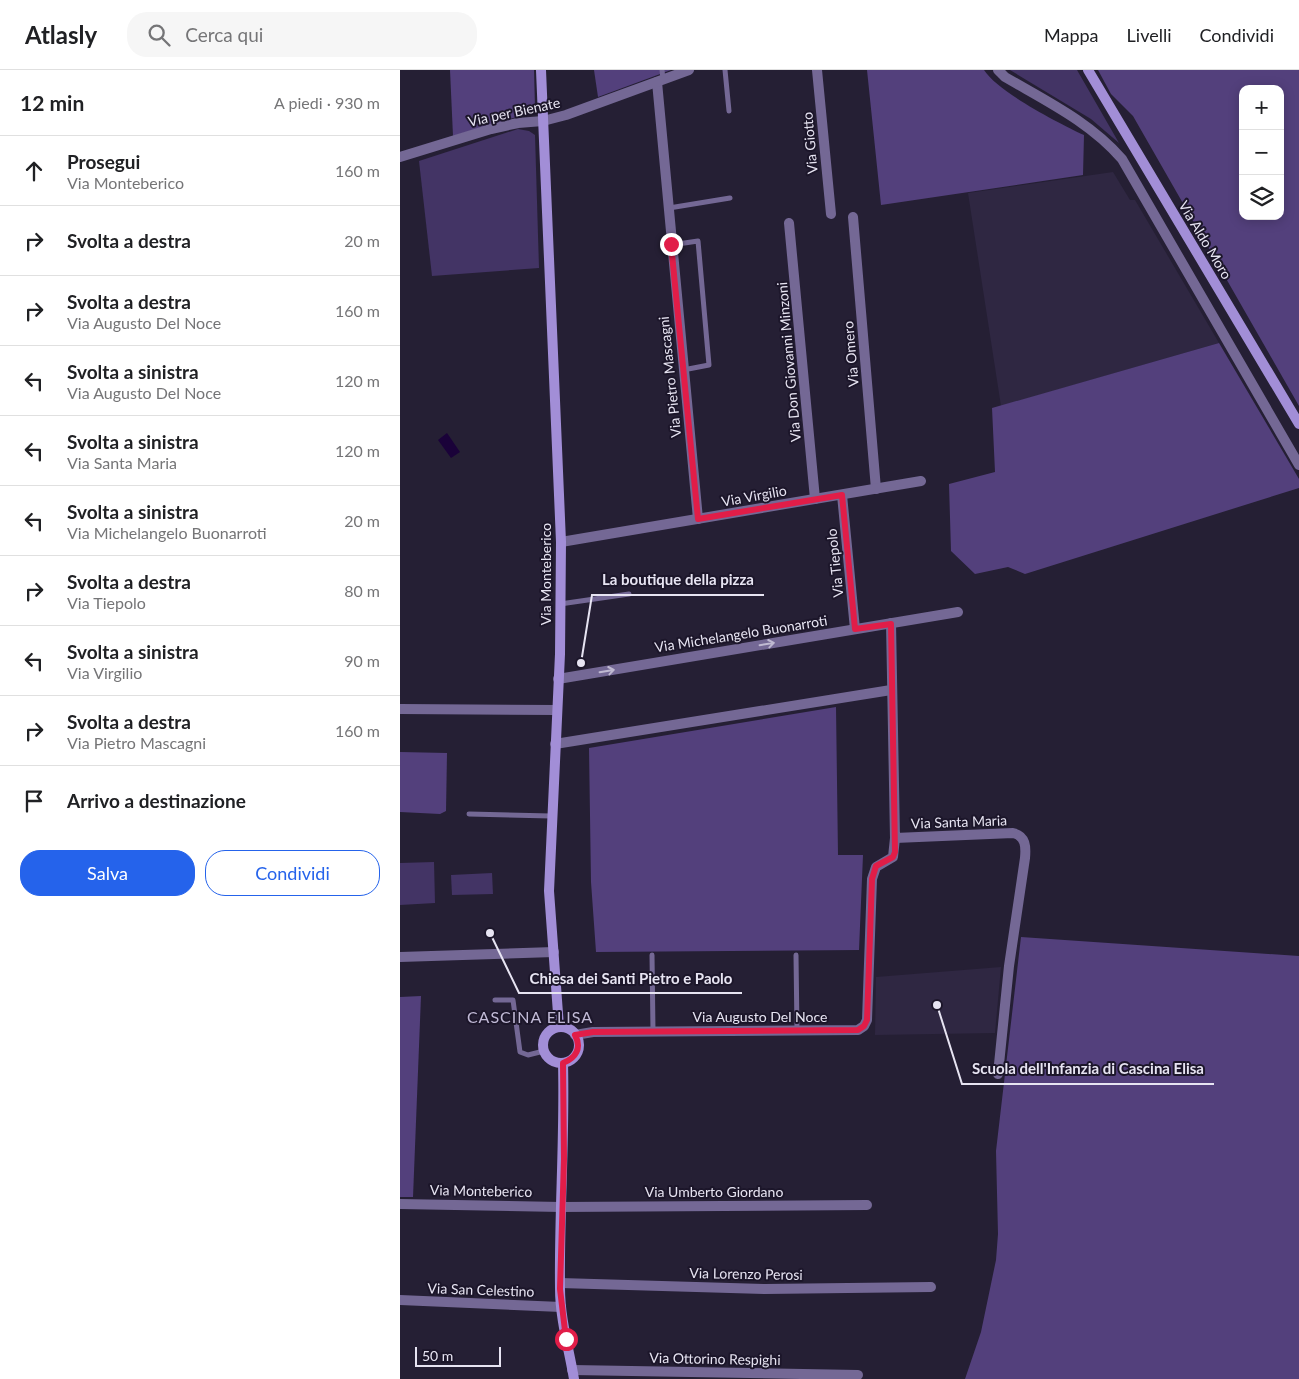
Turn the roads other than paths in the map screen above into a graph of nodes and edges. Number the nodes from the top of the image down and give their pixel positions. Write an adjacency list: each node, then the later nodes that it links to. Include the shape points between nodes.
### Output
1 (541, 70): 9 (street, Via Monteberico)
2 (688, 70): 7 (street, Via per Bienate)
3 (724, 70): 8 (lane)
4 (817, 70): 13 (street, Via Giotto)
5 (998, 70): 19 (street, via 1088,126 1122,158)
6 (1088, 70): 18 (street, Via Aldo Moro)
7 (661, 77): 9 (street, Via per Bienate); 12 (street, Via Pietro Mascagni)
8 (729, 111)
9 (543, 121): 10 (street, Via per Bienate, via 491,129); 25 (street, Via Monteberico)
10 (400, 157)
11 (730, 198): 12 (lane)
12 (668, 208): 16 (street, Via Pietro Mascagni)
13 (831, 214)
14 (853, 217): 21 (street, Via Omero)
15 (789, 223): 23 (street, Via Don Giovanni Minzoni)
16 (671, 244): 17 (street, Via Pietro Mascagni); 17 (lane, via 698,241 709,365)
17 (683, 370): 24 (street, Via Pietro Mascagni)
18 (1299, 424)
19 (1299, 465)
20 (921, 482): 21 (street, Via Virgilio)
21 (876, 489): 22 (street, Via Virgilio)
22 (842, 495): 23 (street, Via Virgilio); 30 (street, Via Tiepolo)
23 (815, 499): 24 (street, Via Virgilio)
24 (698, 519): 25 (street, Via Virgilio)
25 (561, 542): 27 (street, Via Monteberico)
26 (629, 594): 27 (lane)
27 (560, 604): 31 (street, Via Monteberico)
28 (958, 612): 29 (street, Via Michelangelo Buonarroti)
29 (891, 624): 30 (street, Via Michelangelo Buonarroti); 32 (street, Via Santa Maria)
30 (855, 629): 31 (street, Via Michelangelo Buonarroti, one-way to 30)
31 (558, 679): 34 (street, Via Monteberico)
32 (891, 690): 35 (street); 38 (street, Via Santa Maria)
33 (400, 709): 34 (street)
34 (557, 710): 35 (street, Via Monteberico)
35 (555, 744): 37 (street, Via Monteberico)
36 (469, 814): 37 (lane)
37 (551, 816): 39 (street, Via Monteberico, via 549,891)
38 (895, 838): 45 (street, Via Augusto Del Noce, via 893,857 876,866 872,879 867,1020 864,1026 849,1031); 50 (street, Via Santa Maria, via 1013,833 1025,843)
39 (554, 952): 42 (street); 44 (street, Via Monteberico)
40 (652, 955): 46 (lane)
41 (796, 956): 45 (lane)
42 (400, 957)
43 (495, 1000): 48 (lane, via 513,1000 520,1052 528,1055)
44 (559, 1027): 47 (street); 48 (street, via 550,1030 545,1038)
45 (797, 1031): 46 (street, Via Augusto Del Noce)
46 (653, 1032): 47 (street, Via Augusto Del Noce)
47 (575, 1035): 49 (street, via 577,1052)
48 (544, 1051): 49 (street, via 552,1060)
49 (563, 1063): 53 (street)
50 (998, 1074)
51 (400, 1204): 53 (street, Via Monteberico)
52 (867, 1205): 53 (street, Via Umberto Giordano)
53 (562, 1207): 54 (street)
54 (560, 1284): 55 (street, Via Lorenzo Perosi, via 765,1289); 57 (street)
55 (931, 1287)
56 (400, 1300): 57 (street, Via San Celestino)
57 (561, 1307): 58 (street)
58 (573, 1374): 59 (street, Via Ottorino Respighi)
59 (858, 1375)

